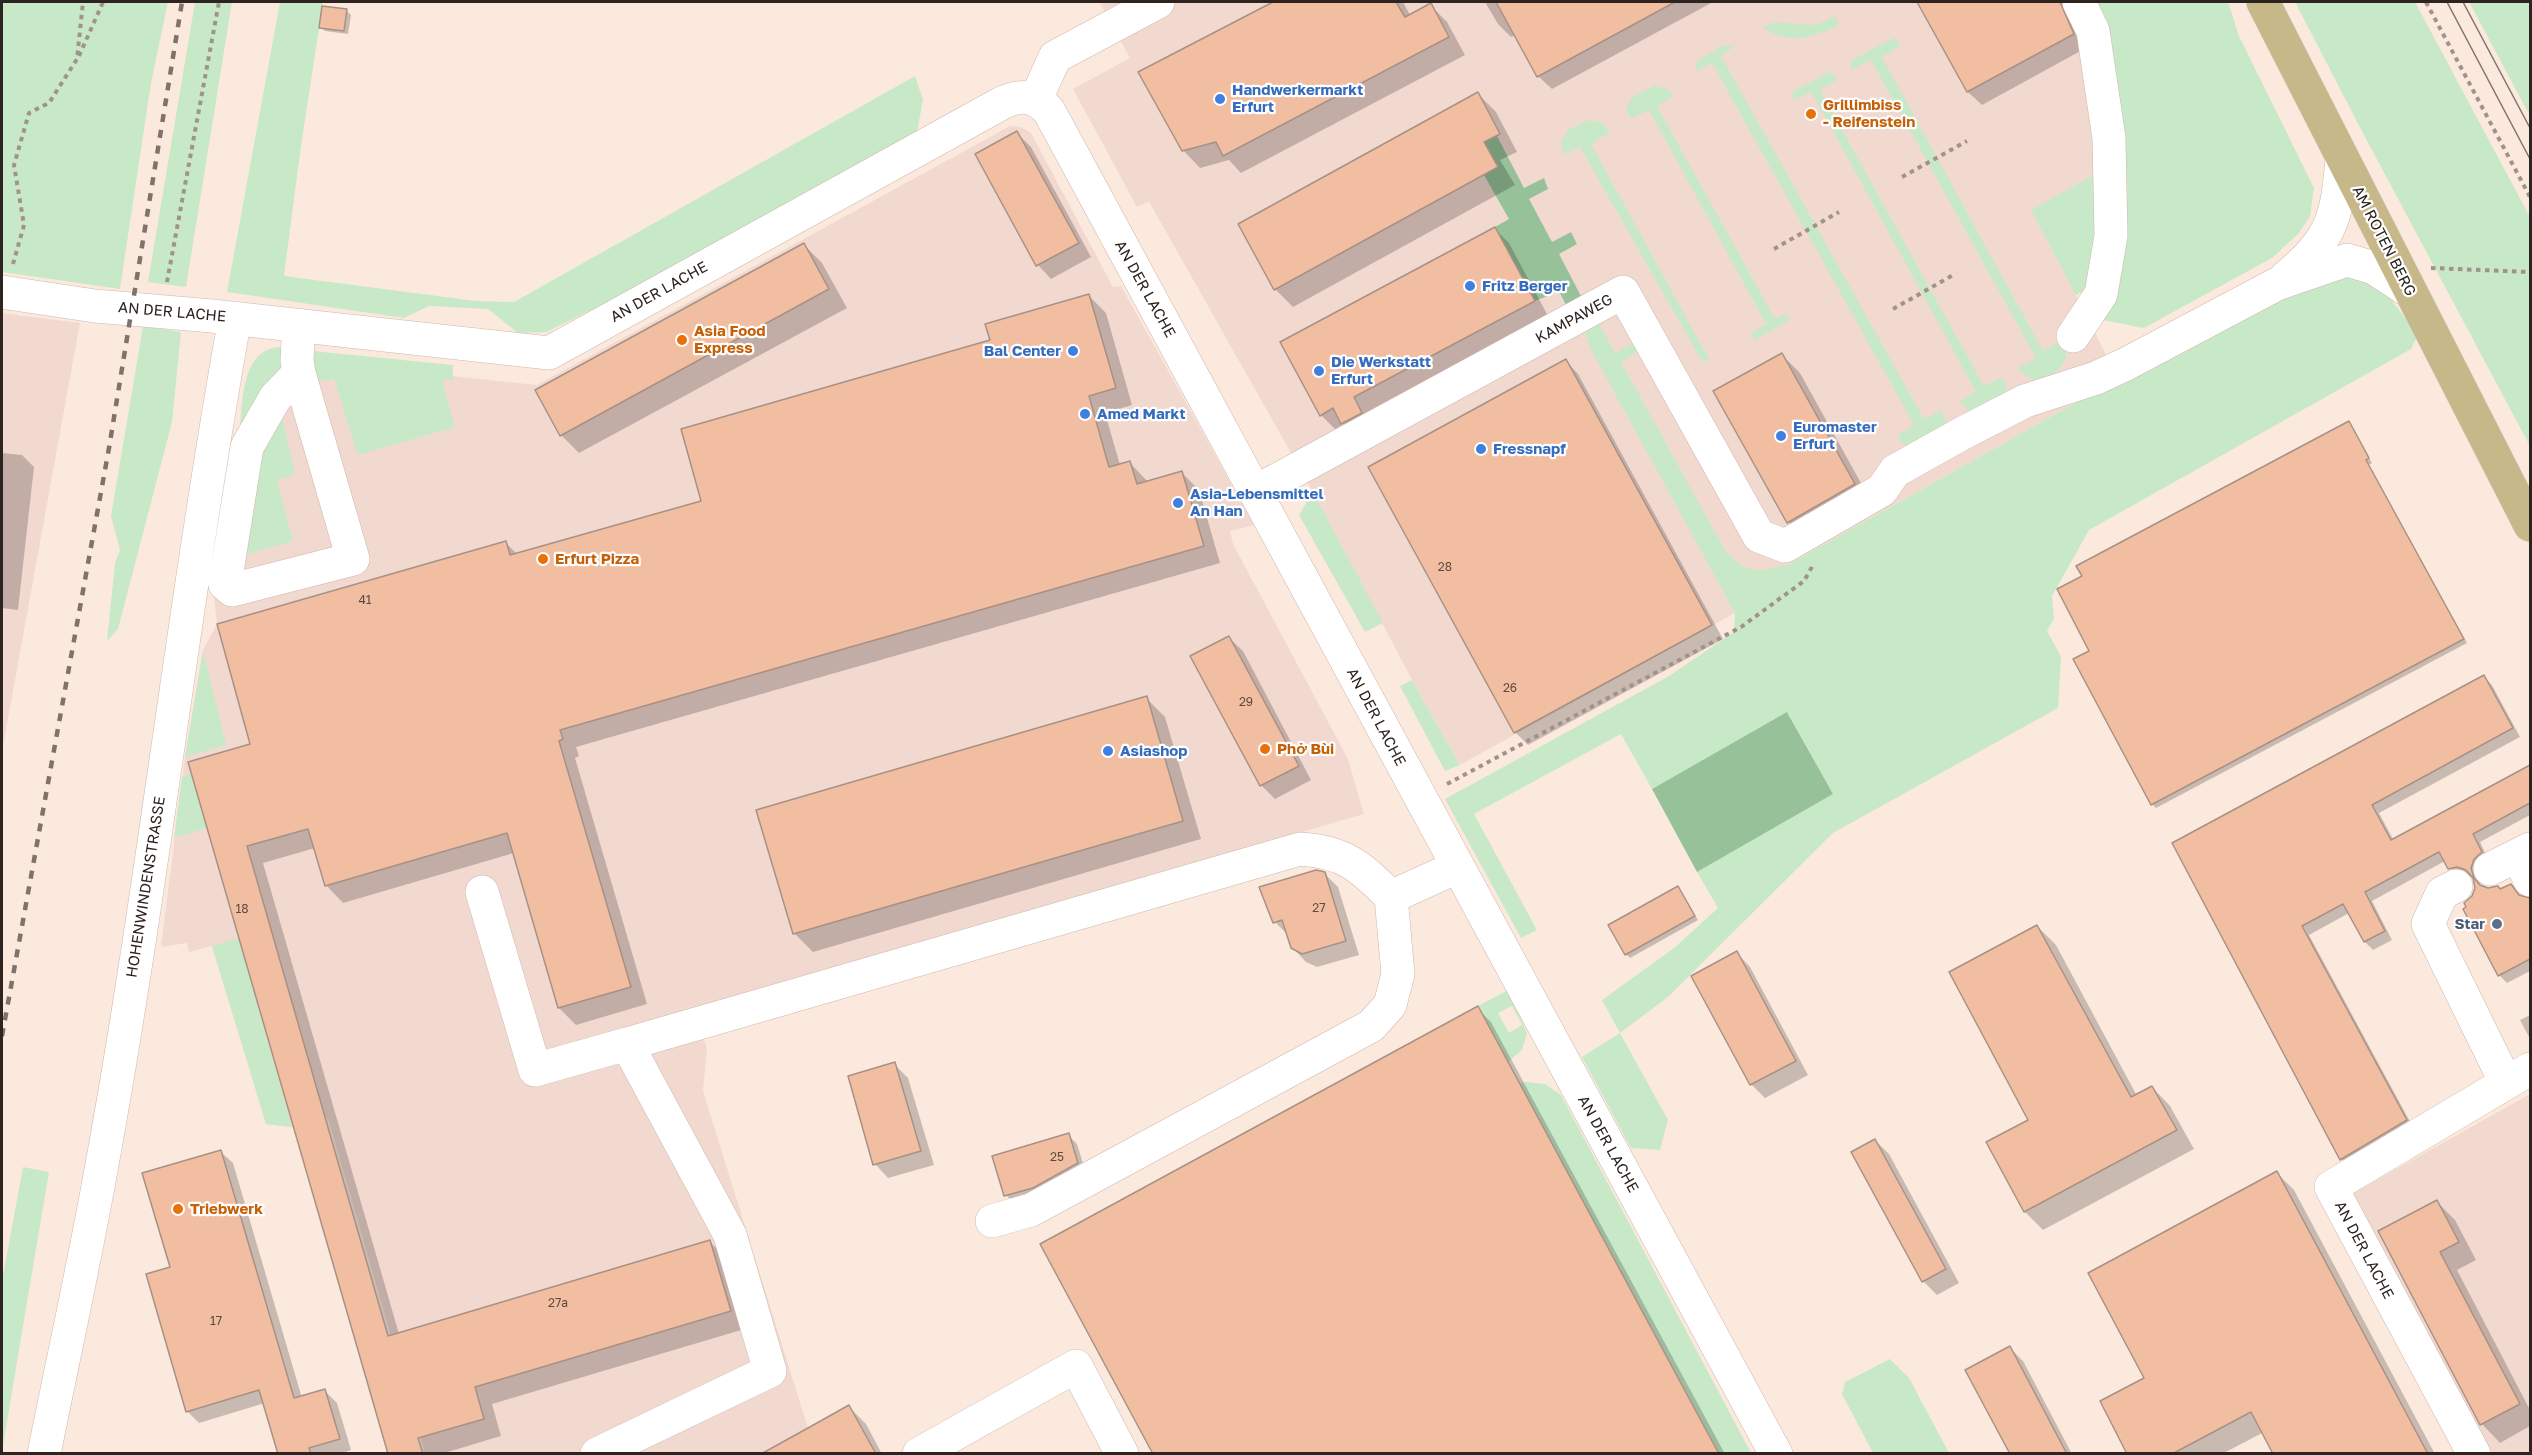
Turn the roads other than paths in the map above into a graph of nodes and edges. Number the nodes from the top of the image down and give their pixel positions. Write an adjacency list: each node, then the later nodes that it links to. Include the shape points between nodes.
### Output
1 (1158, 2): 4 (street, via 1055,57)
2 (2079, 2): 11 (street, via 2093,31 2109,138 2111,236 2101,294)
3 (2263, 2): 5 (main road, AM ROTEN BERG)
4 (1035, 99): 10 (street, AN DER LACHE, via 1021,96 1002,103 549,353); 14 (street, AN DER LACHE, via 1049,111)
5 (2342, 159): 7 (main road, AM ROTEN BERG); 8 (street, via 2333,223 2302,264)
6 (7, 279): 9 (street, AN DER LACHE, via 162,312)
7 (2417, 279): 8 (street, via 2347,260); 13 (main road, AM ROTEN BERG)
8 (2277, 284): 14 (street, KAMPAWEG, via 2126,364 2025,401 1963,433 1895,471 1881,490 1785,546 1759,536 1623,292)
9 (235, 318): 10 (street, AN DER LACHE); 24 (street, HOHENWINDENSTRASSE, via 102,1169)
10 (299, 325): 12 (street)
11 (2073, 336)
12 (299, 373): 12 (street, via 353,559 232,590 225,584 247,447 275,398)
13 (2509, 478): 15 (main road, AM ROTEN BERG); 16 (main road, AM ROTEN BERG)
14 (1255, 492): 17 (street, AN DER LACHE)
15 (2530, 510)
16 (2530, 525)
17 (1457, 867): 20 (street); 28 (street, AN DER LACHE)
18 (2456, 886): 22 (street, via 2442,893 2428,924)
19 (482, 892): 21 (street, via 534,1070)
20 (1391, 897): 21 (street, via 1361,867 1328,851 1300,849); 23 (street, via 1398,974 1390,1005 1371,1026 1031,1210)
21 (627, 1044): 25 (street, via 730,1234 770,1371)
22 (2518, 1076): 29 (street, AN DER LACHE, via 2331,1187)
23 (992, 1221)
24 (44, 1454)
25 (597, 1454)
26 (919, 1454): 27 (street, via 1076,1366)
27 (1122, 1454)
28 (1776, 1454)
29 (2474, 1454)

